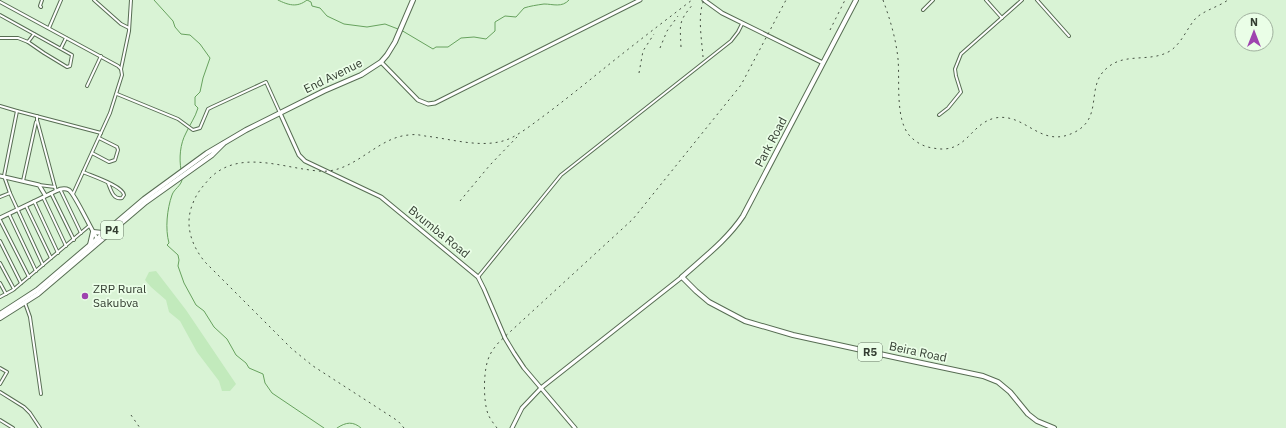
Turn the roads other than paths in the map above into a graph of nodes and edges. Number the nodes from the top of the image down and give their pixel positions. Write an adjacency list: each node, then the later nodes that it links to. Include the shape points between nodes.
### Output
1 (42, 0): 16 (street)
2 (61, 0): 21 (street)
3 (94, 0): 22 (street)
4 (128, 0): 15 (street)
5 (131, 0): 15 (street)
6 (412, 0): 30 (highway, End Avenue / P4, via 391,49)
7 (640, 0): 30 (street, via 435,103 428,104 418,100)
8 (704, 0): 20 (street, via 722,13)
9 (856, 0): 31 (highway, Park Road)
10 (933, 0): 17 (street)
11 (986, 0): 19 (street)
12 (1022, 0): 19 (street)
13 (1037, 0): 24 (street)
14 (0, 2): 21 (street)
15 (132, 4): 22 (street)
16 (41, 7)
17 (923, 10)
18 (0, 15): 23 (street)
19 (1002, 18): 38 (street, via 961,54 955,68 961,92)
20 (743, 23): 31 (street); 78 (street, via 731,41 561,175)
21 (49, 28): 26 (street)
22 (129, 28): 32 (street)
23 (34, 34): 27 (street); 28 (street)
24 (1069, 36)
25 (0, 38): 27 (street, via 18,38)
26 (66, 38): 28 (street); 29 (street)
27 (28, 42): 28 (street, via 70,66 73,56)
28 (61, 48)
29 (101, 56): 32 (street); 33 (street)
30 (381, 62): 37 (highway, End Avenue / P4, via 361,75)
31 (823, 63): 79 (highway, Park Road, via 736,227)
32 (121, 69): 34 (street)
33 (87, 86)
34 (117, 94): 37 (street, Bvumba Road, via 178,119 193,130 200,128 208,109 266,82); 41 (street)
35 (0, 106): 36 (street)
36 (17, 111): 39 (street); 47 (street)
37 (280, 113): 43 (highway, End Avenue / P4); 78 (street, Bvumba Road, via 299,155 305,161 381,197)
38 (939, 115)
39 (37, 116): 40 (street); 41 (street)
40 (37, 120): 48 (street); 51 (street)
41 (101, 134): 42 (street)
42 (99, 138): 44 (street); 44 (street, via 117,147 115,160 109,162)
43 (225, 143): 66 (highway, P4, via 162,185); 68 (highway, P4)
44 (92, 153): 45 (street)
45 (83, 172): 49 (street); 55 (street)
46 (0, 176): 47 (street)
47 (4, 176): 48 (street); 53 (street)
48 (23, 181): 50 (street)
49 (108, 183): 49 (street, via 122,190 122,198 115,197)
50 (39, 185): 51 (street); 56 (street)
51 (55, 186): 52 (street)
52 (58, 190): 54 (street); 55 (street, via 68,190); 65 (street)
53 (10, 193): 57 (street); 60 (street)
54 (51, 193): 56 (street); 67 (street)
55 (73, 194): 63 (street)
56 (44, 196): 58 (street); 71 (street)
57 (0, 197)
58 (34, 201): 59 (street); 72 (street)
59 (26, 205): 60 (street); 73 (street)
60 (17, 209): 61 (street); 75 (street)
61 (9, 214): 62 (street); 76 (street)
62 (0, 219): 77 (street)
63 (89, 226): 64 (street); 65 (street)
64 (93, 232): 66 (highway); 68 (street); 70 (highway)
65 (81, 233): 67 (street)
66 (104, 233): 68 (highway, P4)
67 (74, 240): 71 (street)
68 (98, 240): 70 (highway, P4); 85 (highway, P4, via 46,287)
69 (0, 241): 81 (street)
70 (90, 245): 85 (highway, P4)
71 (66, 246): 72 (street)
72 (58, 253): 73 (street)
73 (51, 258): 75 (street)
74 (0, 263): 82 (street)
75 (43, 265): 76 (street)
76 (36, 271): 77 (street)
77 (29, 277): 81 (street)
78 (478, 277): 90 (street, Bvumba Road, via 505,338 524,368)
79 (682, 277): 90 (street); 98 (highway, Beira Road / R5, via 709,302 745,321 983,376 998,382 1028,414)
80 (0, 283): 83 (street)
81 (21, 283): 82 (street)
82 (14, 289): 83 (street)
83 (6, 294): 84 (street)
84 (0, 297)
85 (24, 301): 86 (highway, P4); 87 (highway, P4); 92 (street, via 30,317)
86 (0, 314)
87 (0, 318)
88 (0, 368): 89 (street, via 7,372)
89 (0, 384)
90 (541, 388): 96 (street, via 522,408); 97 (street, Bvumba Road)
91 (0, 392): 95 (street, via 24,407)
92 (41, 394)
93 (0, 420): 94 (street)
94 (13, 428)
95 (40, 428)
96 (512, 428)
97 (575, 428)
98 (1054, 428)

